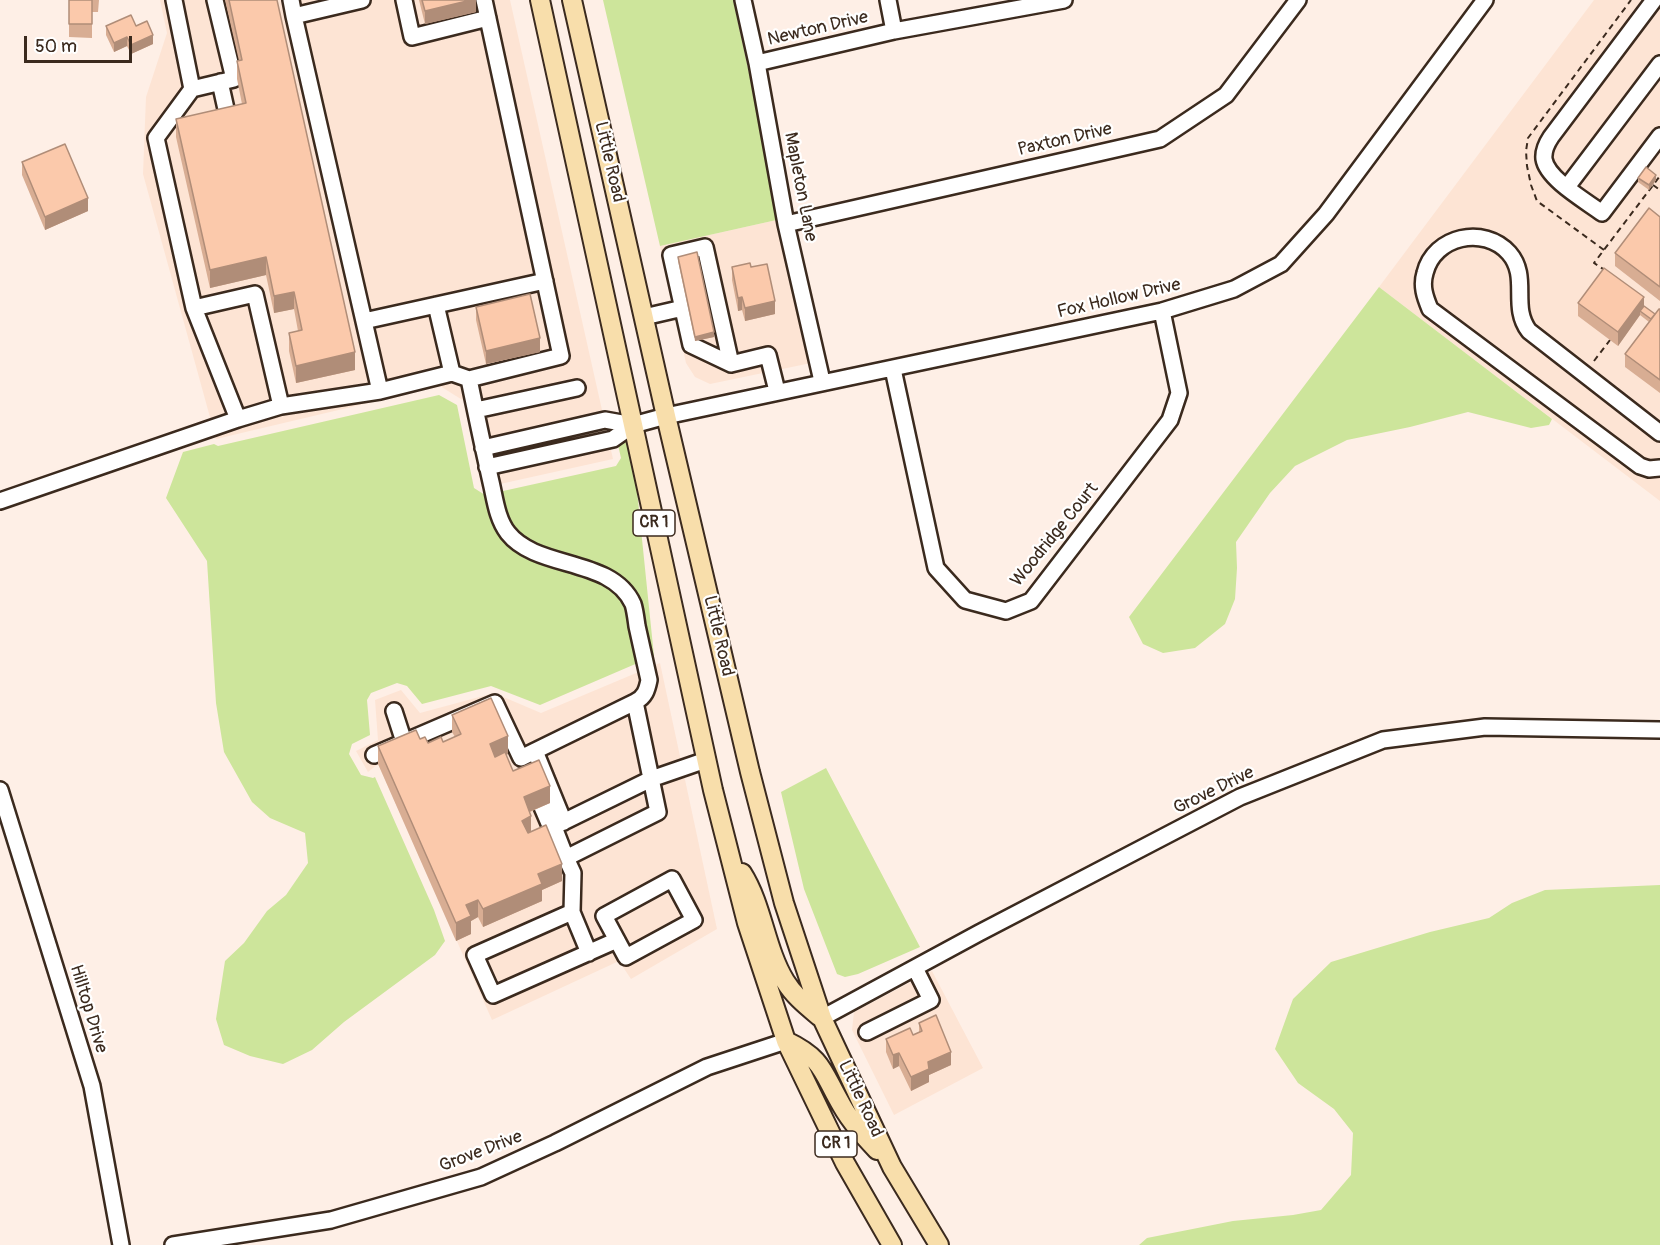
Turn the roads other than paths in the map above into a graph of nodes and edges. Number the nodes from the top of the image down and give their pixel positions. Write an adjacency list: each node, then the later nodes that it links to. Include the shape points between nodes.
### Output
1 (174, 0): 21 (street)
2 (215, 0): 20 (street, via 234,79)
3 (291, 0): 15 (street)
4 (362, 0): 15 (street)
5 (404, 0): 16 (street, via 412,37)
6 (484, 0): 16 (street)
7 (540, 0): 46 (main road, Little Road / CR 1)
8 (572, 0): 32 (main road, Little Road / CR 1)
9 (743, 0): 18 (street, Mapleton Lane)
10 (888, 0): 17 (street)
11 (1064, 0): 17 (street, Newton Drive)
12 (1298, 0): 26 (street, Paxton Drive, via 1226,95 1160,139)
13 (1485, 0): 31 (street, Fox Hollow Drive, via 1326,214 1281,264 1234,289)
14 (1654, 0): 25 (street, via 1546,146 1546,167)
15 (294, 16): 33 (street)
16 (488, 18): 27 (street)
17 (894, 31): 18 (street, Newton Drive)
18 (757, 63): 26 (street, Mapleton Lane)
19 (1660, 64): 25 (street)
20 (220, 82): 21 (street); 22 (street)
21 (192, 89): 29 (street, via 156,138)
22 (228, 118)
23 (1660, 136): 24 (street)
24 (1654, 150): 25 (street, via 1602,213)
25 (1568, 187)
26 (786, 224): 38 (street, Mapleton Lane)
27 (544, 280): 28 (street); 37 (street, via 561,356)
28 (436, 305): 33 (street); 36 (street)
29 (194, 308): 42 (street, via 255,294); 45 (street)
30 (683, 308): 32 (street); 34 (street, via 691,345); 34 (street, via 671,255 705,247)
31 (1162, 311): 35 (street, Fox Hollow Drive); 35 (street, Woodridge Court, via 1179,393 1170,420 1031,601 1006,611 965,600 936,568)
32 (644, 317): 44 (main road, Little Road / CR 1)
33 (364, 321): 40 (street)
34 (731, 364): 41 (street, via 768,355)
35 (893, 369): 38 (street, Fox Hollow Drive)
36 (452, 373): 37 (street); 40 (street)
37 (469, 379): 43 (street)
38 (822, 381): 41 (street, Fox Hollow Drive)
39 (577, 388): 43 (street)
40 (380, 391): 42 (street)
41 (777, 391): 44 (street, Fox Hollow Drive)
42 (281, 406): 45 (street)
43 (476, 410): 48 (street)
44 (666, 416): 46 (street, Fox Hollow Drive); 70 (main road, Little Road / CR 1, via 784,903)
45 (238, 419): 51 (street)
46 (633, 425): 48 (street, via 605,420); 49 (street, via 613,439); 58 (main road, Little Road / CR 1)
47 (1660, 433): 50 (street, via 1529,331 1522,322 1517,265 1495,242 1460,238 1444,245 1430,261 1423,291 1430,309 1641,466)
48 (483, 448): 49 (street)
49 (487, 467): 52 (street, via 499,515 509,535 531,551 602,575 633,604 649,680 642,698)
50 (1660, 468)
51 (0, 501)
52 (635, 702): 56 (street); 60 (street)
53 (394, 711): 55 (street)
54 (1660, 730): 69 (street, Grove Drive, via 1485,727 1383,740 1240,797)
55 (404, 742): 56 (street, via 495,703); 57 (street)
56 (528, 754): 59 (street); 63 (street)
57 (374, 755)
58 (706, 760): 60 (street); 64 (main road, Little Road / CR 1)
59 (528, 773)
60 (651, 779): 63 (street); 65 (street, via 658,812)
61 (0, 790): 74 (street, Hilltop Drive, via 92,1086)
62 (542, 807): 63 (street)
63 (556, 825): 65 (street)
64 (730, 856): 70 (main road, via 747,882 784,979 795,995); 72 (main road, Little Road / CR 1, via 747,923)
65 (566, 858): 66 (street, via 573,873)
66 (572, 912): 68 (street); 68 (street, via 475,955 493,995)
67 (617, 940): 67 (street, via 626,957 694,920 672,879 604,916); 68 (street)
68 (589, 952)
69 (915, 968): 70 (street, Grove Drive); 71 (street, via 931,1000)
70 (822, 1018): 73 (main road, Little Road / CR 1)
71 (867, 1032)
72 (786, 1041): 73 (main road, via 819,1063 842,1107); 75 (street, Grove Drive, via 707,1067 481,1177 331,1220); 76 (main road, Little Road / CR 1, via 845,1163)
73 (892, 1167): 77 (main road, Little Road / CR 1)
74 (121, 1245)
75 (173, 1245)
76 (892, 1245)
77 (939, 1245)

